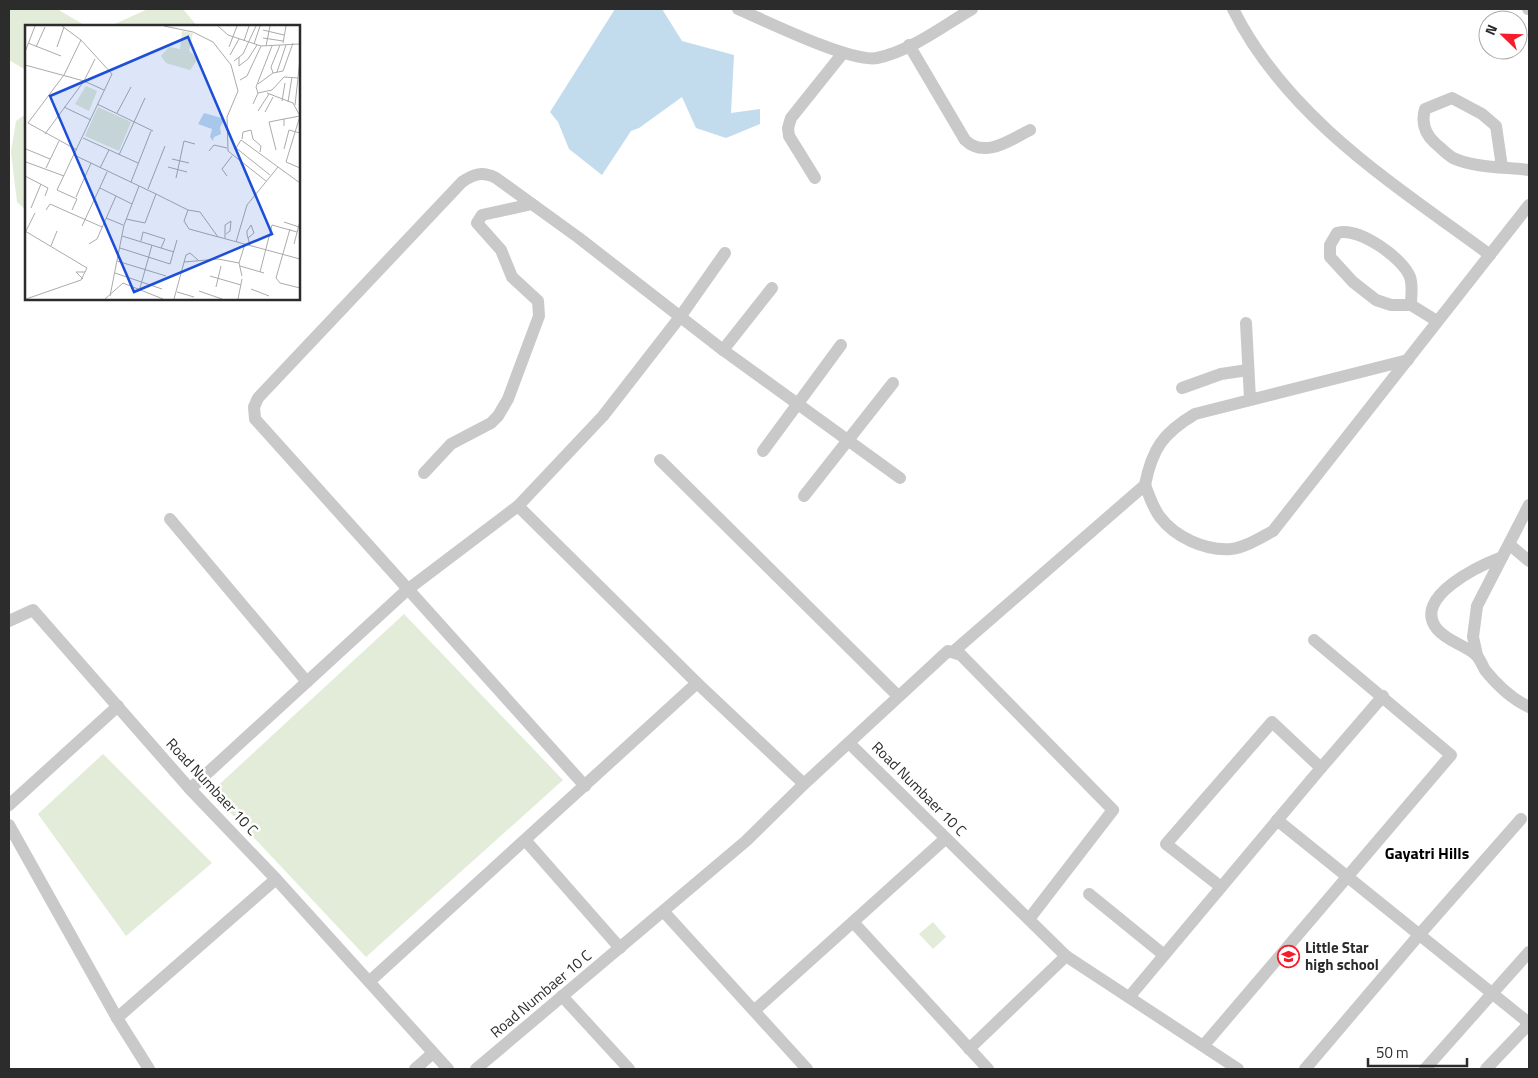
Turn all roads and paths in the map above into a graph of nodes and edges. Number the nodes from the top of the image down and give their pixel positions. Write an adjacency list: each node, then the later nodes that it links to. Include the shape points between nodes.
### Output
1 (738, 9): 5 (street)
2 (972, 9): 4 (street)
3 (1233, 9): 13 (street, via 1277,78 1318,120 1362,160)
4 (909, 45): 5 (street, via 876,58); 6 (street, via 972,147 992,148)
5 (843, 53): 9 (street, via 790,118 790,136)
6 (1030, 130)
7 (1502, 167): 7 (street, via 1498,129 1482,114 1452,98 1425,109 1426,134 1449,155 1472,163); 8 (street)
8 (1529, 170)
9 (815, 178)
10 (532, 204): 16 (street); 30 (street, via 482,215 478,223 501,250 512,277 540,307 508,399 491,423 451,444); 40 (street, via 490,176 474,174 462,182 258,398 254,407 255,419)
11 (1529, 205): 13 (street)
12 (725, 253): 16 (street)
13 (1490, 255): 17 (street)
14 (772, 288): 20 (street)
15 (1411, 304): 15 (street, via 1391,306 1382,303 1353,282 1330,257 1330,245 1337,233 1346,231 1366,238 1401,262 1410,277); 17 (street)
16 (680, 317): 20 (street); 35 (street, via 603,416)
17 (1437, 321): 21 (street)
18 (1246, 323): 22 (street)
19 (841, 345): 26 (street)
20 (724, 350): 26 (street)
21 (1408, 360): 25 (street); 32 (street, via 1274,531 1252,543 1231,548 1209,547 1185,538 1168,527 1158,515)
22 (1248, 370): 24 (street, via 1221,374); 25 (street)
23 (893, 383): 27 (street)
24 (1182, 388)
25 (1250, 400): 32 (street, via 1195,414 1179,423 1155,452)
26 (799, 404): 27 (street); 28 (street)
27 (848, 441): 31 (street); 33 (street)
28 (763, 451)
29 (660, 460): 47 (street)
30 (424, 473)
31 (900, 478)
32 (1145, 485): 43 (street)
33 (804, 496)
34 (1529, 505): 37 (street)
35 (518, 506): 40 (street); 46 (street)
36 (170, 519): 45 (street)
37 (1510, 545): 38 (street); 39 (street)
38 (1502, 557): 44 (street, via 1477,606 1473,637); 44 (street, via 1466,572 1438,597 1432,609 1436,628)
39 (1529, 561)
40 (407, 590): 45 (street); 54 (street)
41 (9, 620): 49 (street, Road Numbaer 10 C, via 32,610)
42 (1314, 640): 48 (street)
43 (954, 651): 47 (street, via 943,653); 67 (street, via 1113,810)
44 (1476, 655): 50 (street, via 1485,670 1508,694)
45 (307, 682): 55 (street)
46 (697, 683): 53 (street); 54 (street)
47 (898, 695): 51 (street)
48 (1383, 696): 52 (street); 62 (street, via 1451,755)
49 (118, 706): 55 (street, Road Numbaer 10 C); 56 (street)
50 (1529, 707)
51 (849, 743): 53 (street, Road Numbaer 10 C); 60 (street, Road Numbaer 10 C)
52 (1320, 768): 58 (street); 64 (street, via 1272,722 1166,844)
53 (804, 784): 66 (street, Road Numbaer 10 C, via 746,841)
54 (585, 786): 61 (street)
55 (190, 789): 63 (street, Road Numbaer 10 C)
56 (9, 806)
57 (1522, 819): 69 (street)
58 (1276, 820): 62 (street); 64 (street)
59 (9, 825): 79 (street)
60 (945, 838): 67 (street, Road Numbaer 10 C); 68 (street)
61 (526, 841): 70 (street); 74 (street)
62 (1346, 876): 69 (street); 81 (street)
63 (276, 878): 74 (street, Road Numbaer 10 C); 79 (street)
64 (1221, 886): 72 (street)
65 (1089, 894): 72 (street)
66 (664, 912): 70 (street, Road Numbaer 10 C); 78 (street)
67 (1029, 919): 73 (street, Road Numbaer 10 C)
68 (853, 922): 78 (street); 82 (street)
69 (1419, 935): 75 (street); 92 (street)
70 (620, 948): 76 (street, Road Numbaer 10 C)
71 (1529, 952): 75 (street)
72 (1164, 955): 77 (street)
73 (1066, 956): 77 (street, Road Numbaer 10 C); 82 (street)
74 (370, 981): 83 (street, Road Numbaer 10 C)
75 (1493, 994): 80 (street); 93 (street)
76 (562, 996): 87 (street, Road Numbaer 10 C); 88 (street)
77 (1130, 996): 81 (street, Road Numbaer 10 C)
78 (755, 1010): 89 (street)
79 (117, 1018): 84 (street)
80 (1529, 1023): 94 (street)
81 (1204, 1045): 91 (street, Road Numbaer 10 C)
82 (969, 1049): 90 (street)
83 (433, 1053): 85 (street); 86 (street, Road Numbaer 10 C)
84 (148, 1069)
85 (416, 1069)
86 (448, 1069)
87 (476, 1069)
88 (629, 1069)
89 (807, 1069)
90 (988, 1069)
91 (1238, 1069)
92 (1305, 1069)
93 (1425, 1069)
94 (1486, 1069)

